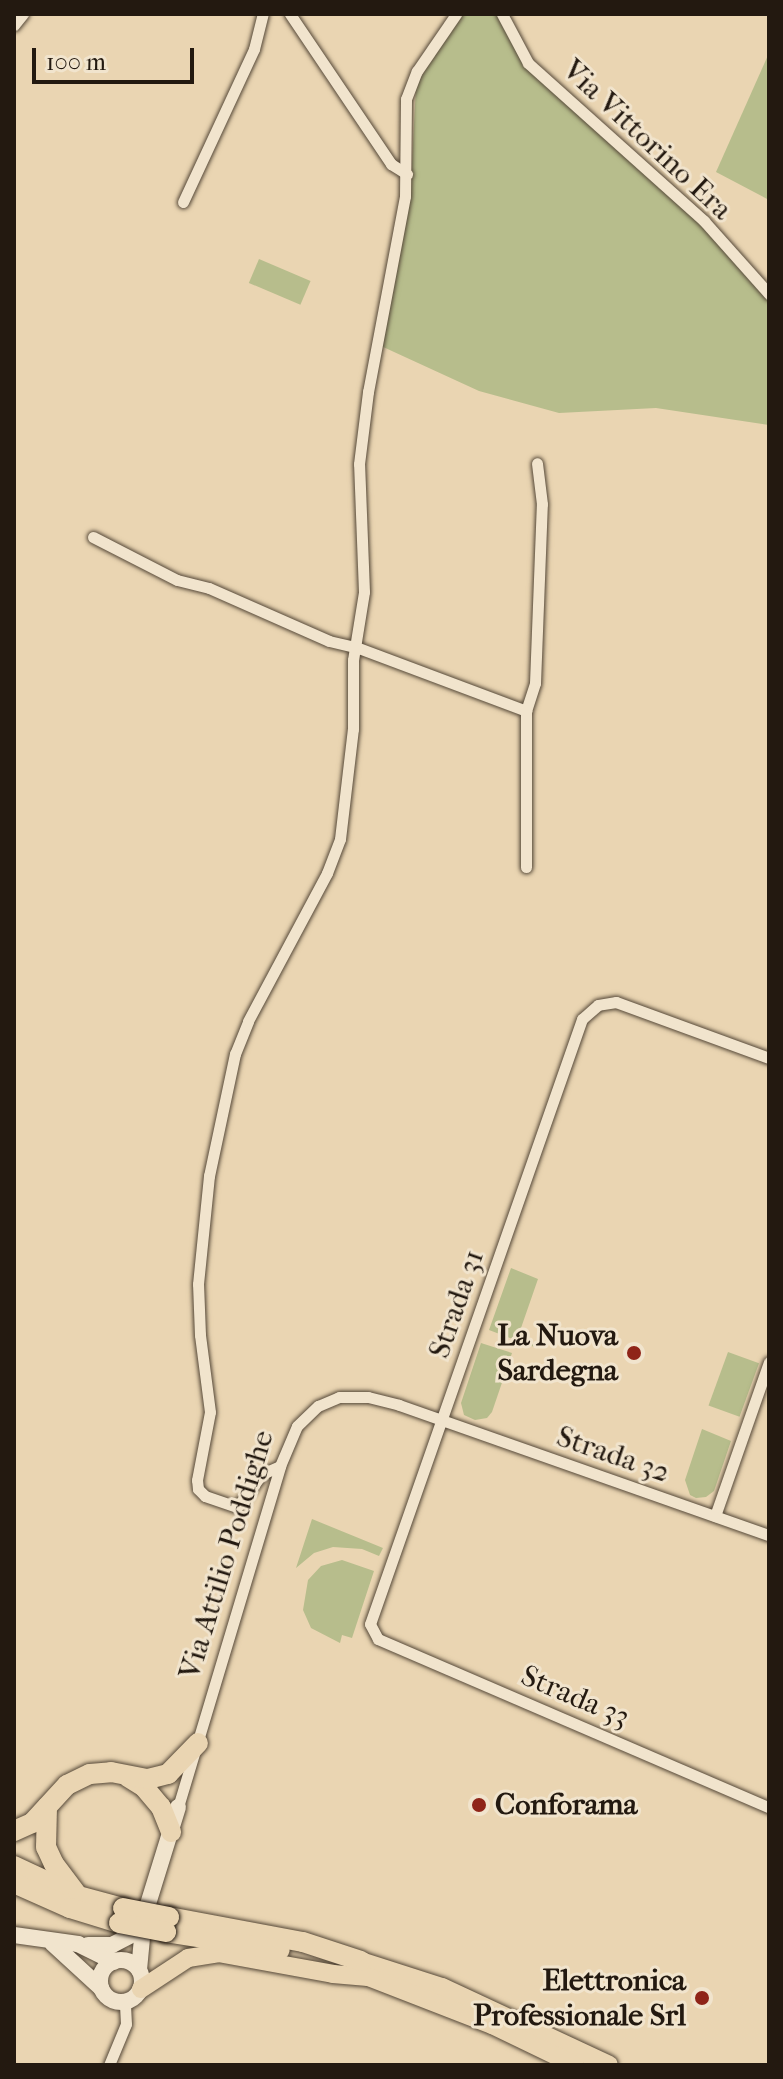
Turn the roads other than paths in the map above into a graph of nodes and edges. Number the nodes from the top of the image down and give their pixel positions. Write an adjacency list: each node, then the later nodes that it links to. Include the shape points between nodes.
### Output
1 (23, 14): 6 (street)
2 (263, 14): 8 (street, via 254,49)
3 (290, 14): 7 (street, via 391,164)
4 (456, 14): 7 (street, via 409,87)
5 (502, 14): 9 (street, Via Vittorino Era, via 528,63 682,200)
6 (14, 25)
7 (407, 174): 12 (street, via 364,418 359,485 364,592)
8 (183, 202)
9 (769, 294)
10 (537, 463): 13 (street, via 542,504 535,683)
11 (93, 537): 12 (street, via 177,580 209,588 336,644)
12 (356, 647): 13 (street); 18 (street, via 352,754 340,839 235,1054 211,1163 198,1284 210,1403 198,1489 237,1507 262,1474)
13 (526, 711): 14 (street)
14 (526, 867)
15 (769, 1058): 17 (street, Strada 31, via 616,1002 598,1005 582,1019)
16 (769, 1362): 19 (street)
17 (441, 1420): 18 (street, Via Attilio Poddighe, via 368,1397 339,1397 318,1406 297,1426); 19 (street, Strada 32); 21 (street, Strada 31)
18 (280, 1466): 22 (street, Via Attilio Poddighe)
19 (715, 1516): 20 (street, Strada 32)
20 (769, 1535)
21 (370, 1624): 27 (street, Strada 33, via 378,1639)
22 (198, 1743): 24 (highway, via 168,1774); 26 (street, Via Attilio Poddighe)
23 (125, 1775): 24 (highway); 25 (highway, via 90,1774 67,1785); 29 (highway, via 161,1807)
24 (148, 1779): 26 (highway)
25 (47, 1807): 28 (highway, via 32,1823); 32 (highway, via 46,1847)
26 (178, 1807): 29 (street)
27 (769, 1807)
28 (14, 1831)
29 (171, 1832): 33 (street)
30 (14, 1866): 32 (highway)
31 (14, 1883): 34 (highway, via 70,1908)
32 (78, 1896): 34 (highway)
33 (144, 1917): 34 (street); 39 (street)
34 (124, 1922): 37 (street, via 99,1947); 38 (street); 40 (highway, bridge, via 303,1942)
35 (14, 1935): 36 (street)
36 (50, 1942): 37 (street); 41 (street)
37 (78, 1944): 38 (street)
38 (115, 1961): 39 (street); 41 (street, via 104,1969)
39 (139, 1970): 42 (street)
40 (363, 1970): 42 (main road, via 333,1974 218,1953 188,1958); 45 (main road); 46 (main road, via 442,1987)
41 (101, 1988): 43 (street, via 110,1999)
42 (141, 1989): 43 (street)
43 (125, 2002): 44 (street, via 126,2024)
44 (109, 2065)
45 (575, 2065)
46 (609, 2065)

